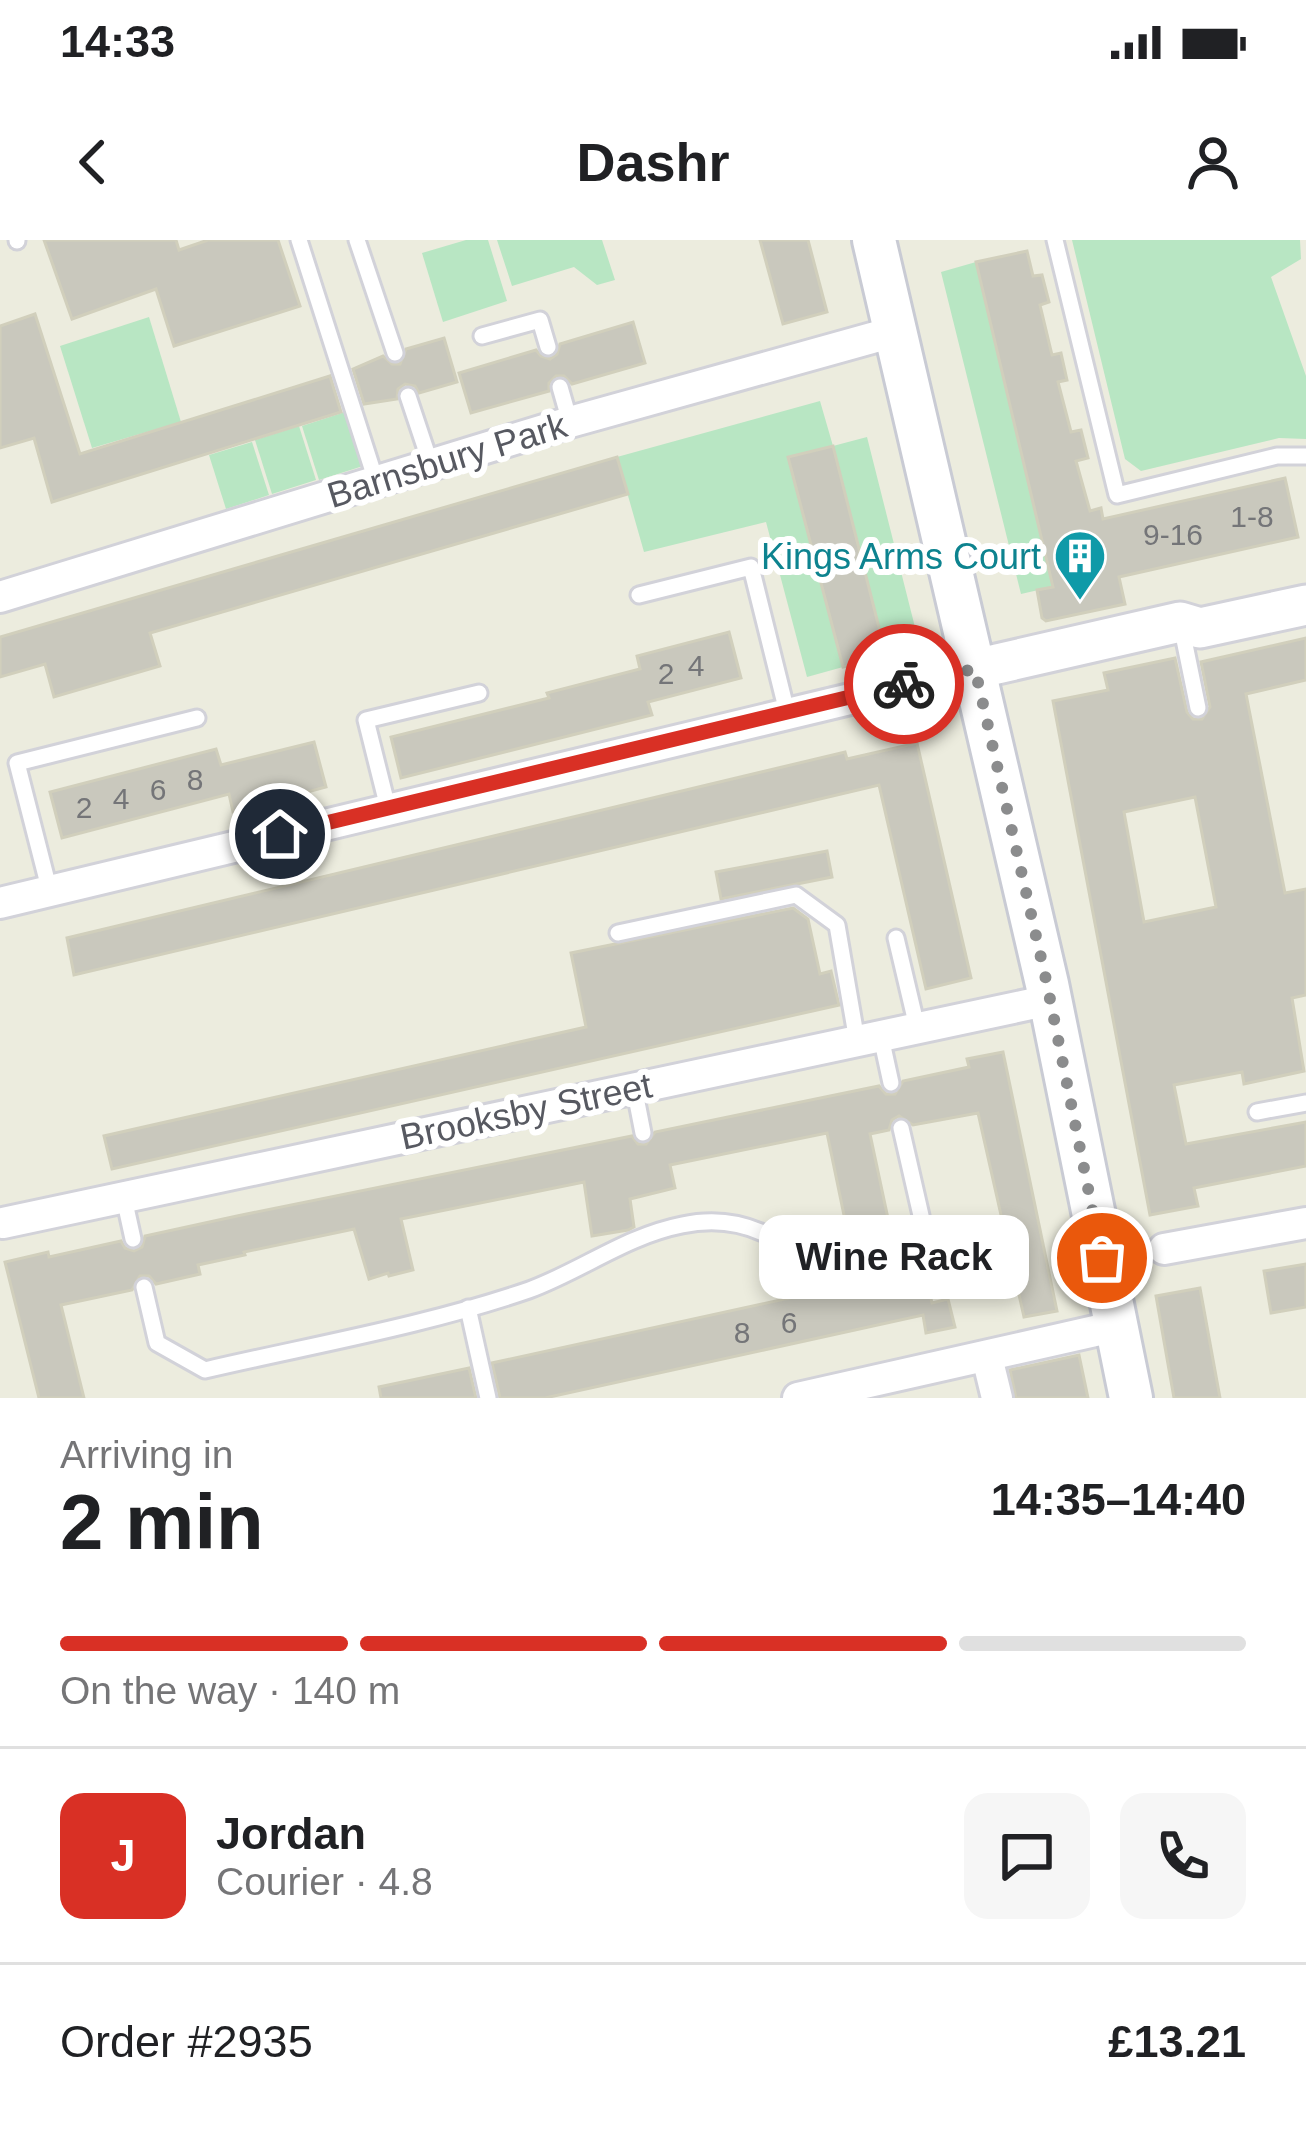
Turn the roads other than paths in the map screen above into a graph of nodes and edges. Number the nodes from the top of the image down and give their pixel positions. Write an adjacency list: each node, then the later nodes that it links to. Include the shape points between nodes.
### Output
1 (299, 240): 14 (lane)
2 (357, 240): 8 (lane)
3 (874, 240): 5 (main road)
4 (1055, 240): 12 (lane, via 1117,495)
5 (897, 331): 11 (street, Barnsbury Park); 20 (main road)
6 (482, 336): 7 (lane, via 540,320)
7 (548, 347)
8 (395, 353)
9 (560, 387): 11 (lane)
10 (409, 396): 13 (lane)
11 (570, 422): 13 (street, Barnsbury Park)
12 (1306, 456)
13 (431, 465): 14 (street, Barnsbury Park)
14 (376, 482): 17 (street, Barnsbury Park)
15 (1306, 581): 19 (street, via 1194,603)
16 (639, 595): 23 (lane, via 752,567)
17 (0, 597)
18 (1306, 605): 19 (street, via 1200,628)
19 (1180, 622): 20 (street); 22 (lane)
20 (975, 669): 23 (street); 30 (main road)
21 (479, 693): 25 (lane, via 366,720)
22 (1198, 708)
23 (788, 712): 25 (street)
24 (197, 718): 26 (lane, via 17,763)
25 (388, 808): 26 (street)
26 (50, 892): 27 (street)
27 (0, 903)
28 (618, 933): 32 (lane, via 796,895 837,925)
29 (896, 938): 31 (lane)
30 (1050, 1000): 31 (street, Brooksby Street); 46 (main road)
31 (916, 1027): 32 (street, Brooksby Street)
32 (869, 1040): 33 (lane); 34 (street, Brooksby Street)
33 (891, 1083)
34 (634, 1087): 38 (lane); 39 (street, Brooksby Street)
35 (1306, 1103): 36 (lane)
36 (1257, 1112)
37 (901, 1128): 43 (lane)
38 (643, 1133)
39 (124, 1198): 41 (street, Brooksby Street); 44 (lane)
40 (1306, 1223): 45 (street)
41 (1, 1224)
42 (763, 1233): 48 (lane, via 723,1222 675,1226)
43 (925, 1233)
44 (133, 1238)
45 (1164, 1249): 46 (lane)
46 (1102, 1258): 49 (main road)
47 (144, 1287): 48 (lane, via 157,1343 205,1370)
48 (467, 1309): 51 (lane)
49 (1117, 1326): 50 (street); 54 (main road)
50 (987, 1357): 52 (street); 53 (street)
51 (488, 1398)
52 (798, 1398)
53 (997, 1398)
54 (1131, 1398)

